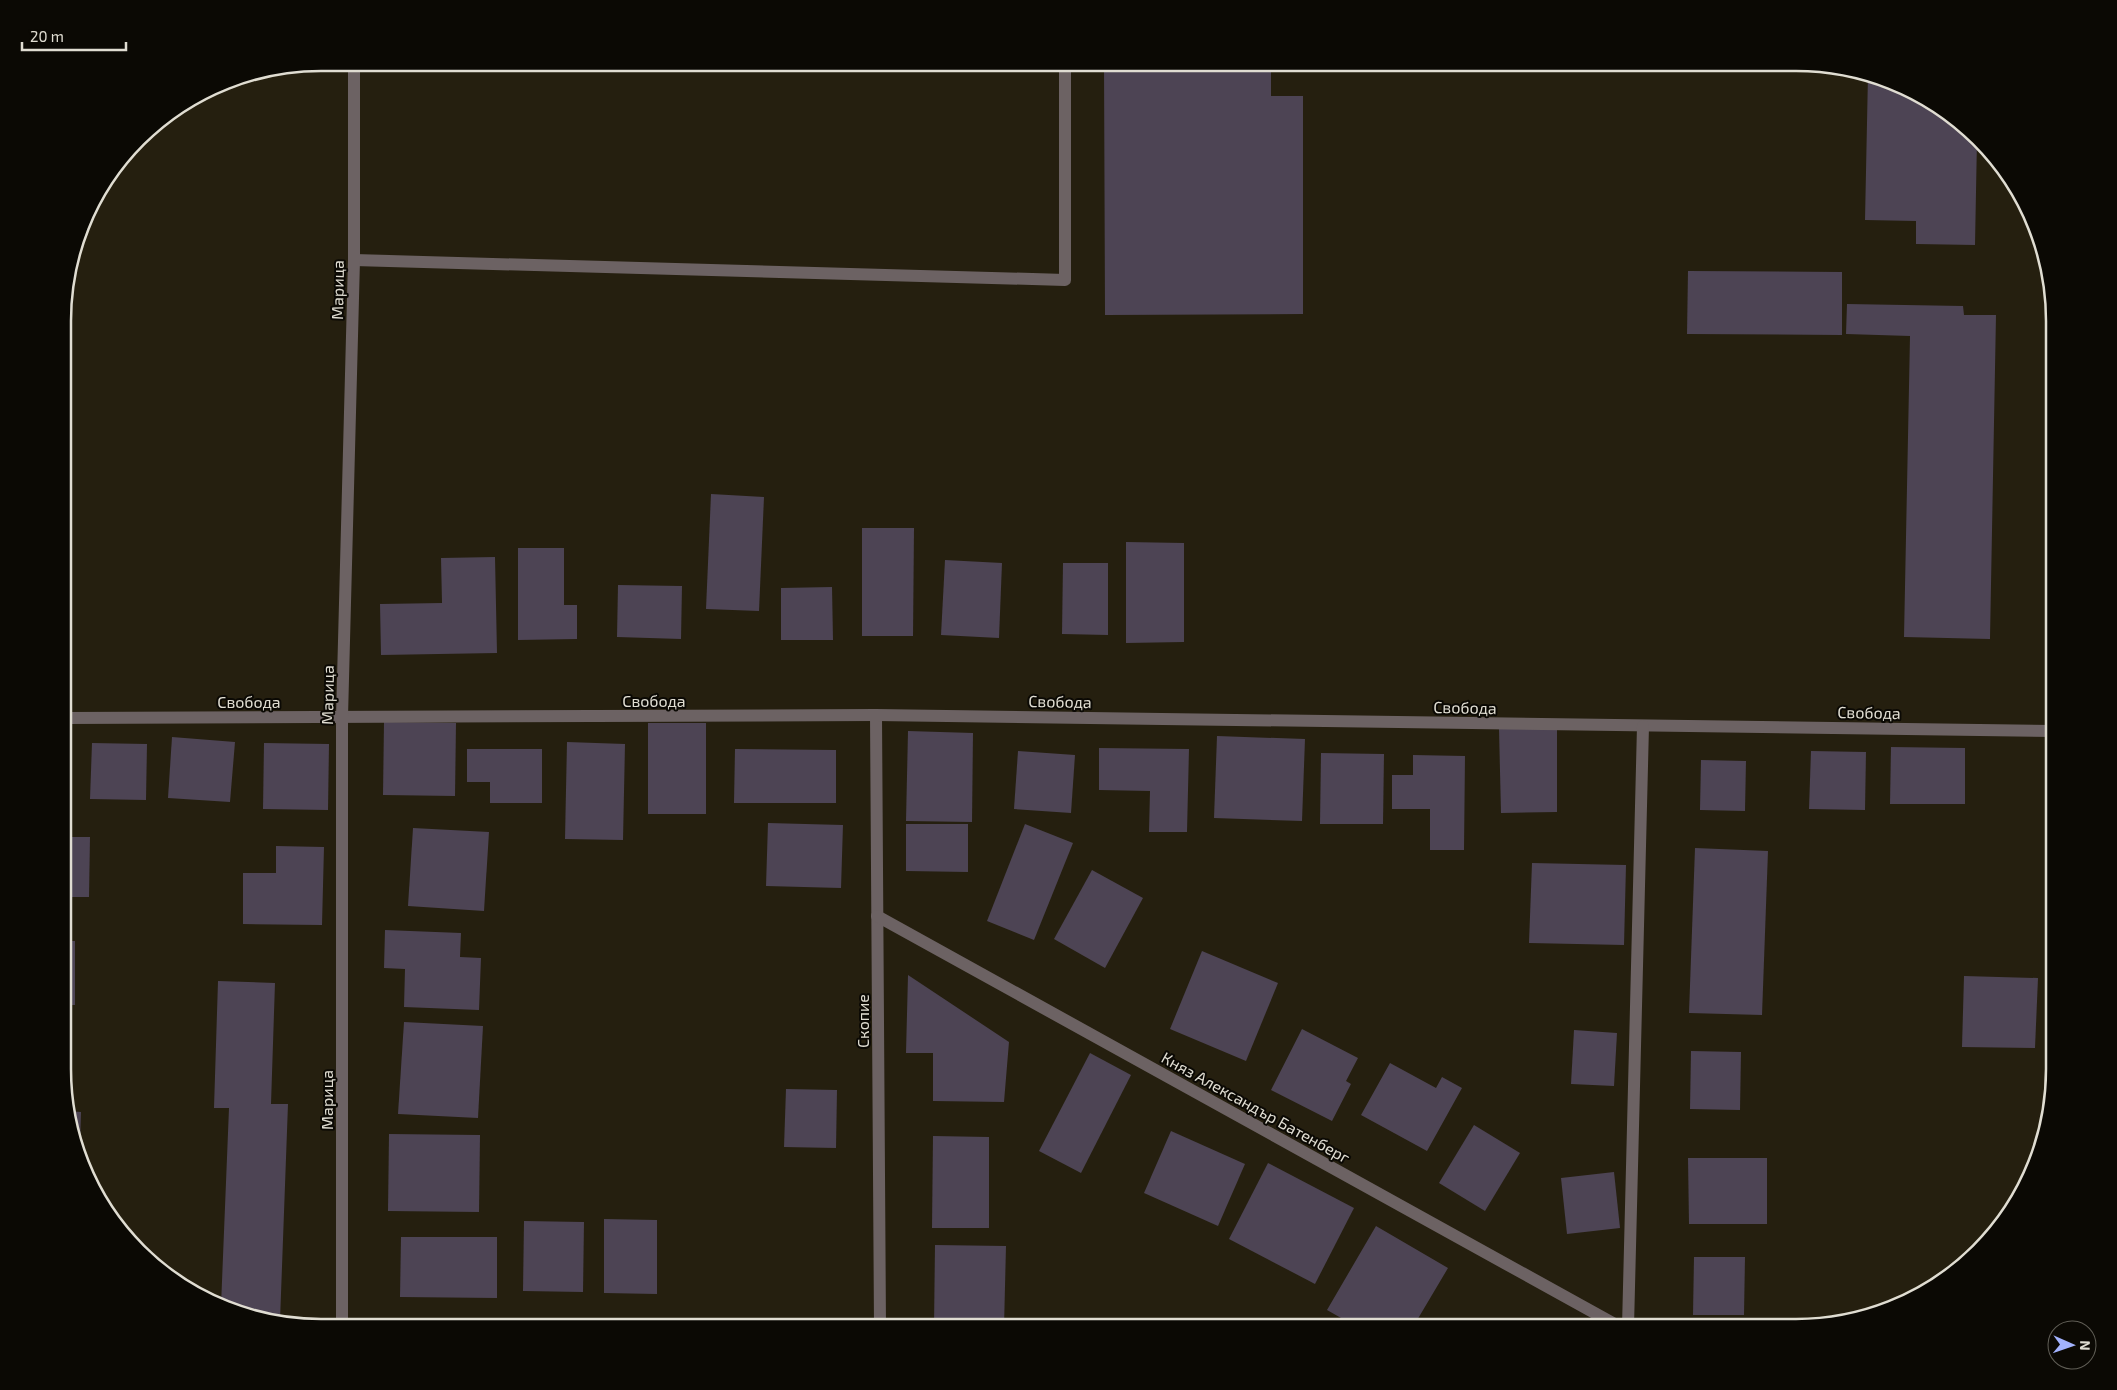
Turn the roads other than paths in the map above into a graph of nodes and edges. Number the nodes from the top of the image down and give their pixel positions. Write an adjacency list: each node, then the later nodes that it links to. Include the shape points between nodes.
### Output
1 (354, 71): 3 (street, Марица)
2 (1065, 71): 3 (street, via 1065,280)
3 (354, 260): 5 (street, Марица)
4 (876, 715): 5 (street, Свобода); 7 (street, Свобода); 9 (street, Скопие)
5 (342, 717): 6 (street, Свобода); 10 (street, Марица)
6 (71, 718)
7 (1643, 726): 8 (street, Свобода); 13 (street)
8 (2046, 731)
9 (877, 916): 11 (street, Скопие); 12 (street, Княз Александър Батенберг)
10 (342, 1319)
11 (880, 1319)
12 (1606, 1319)
13 (1628, 1319)

